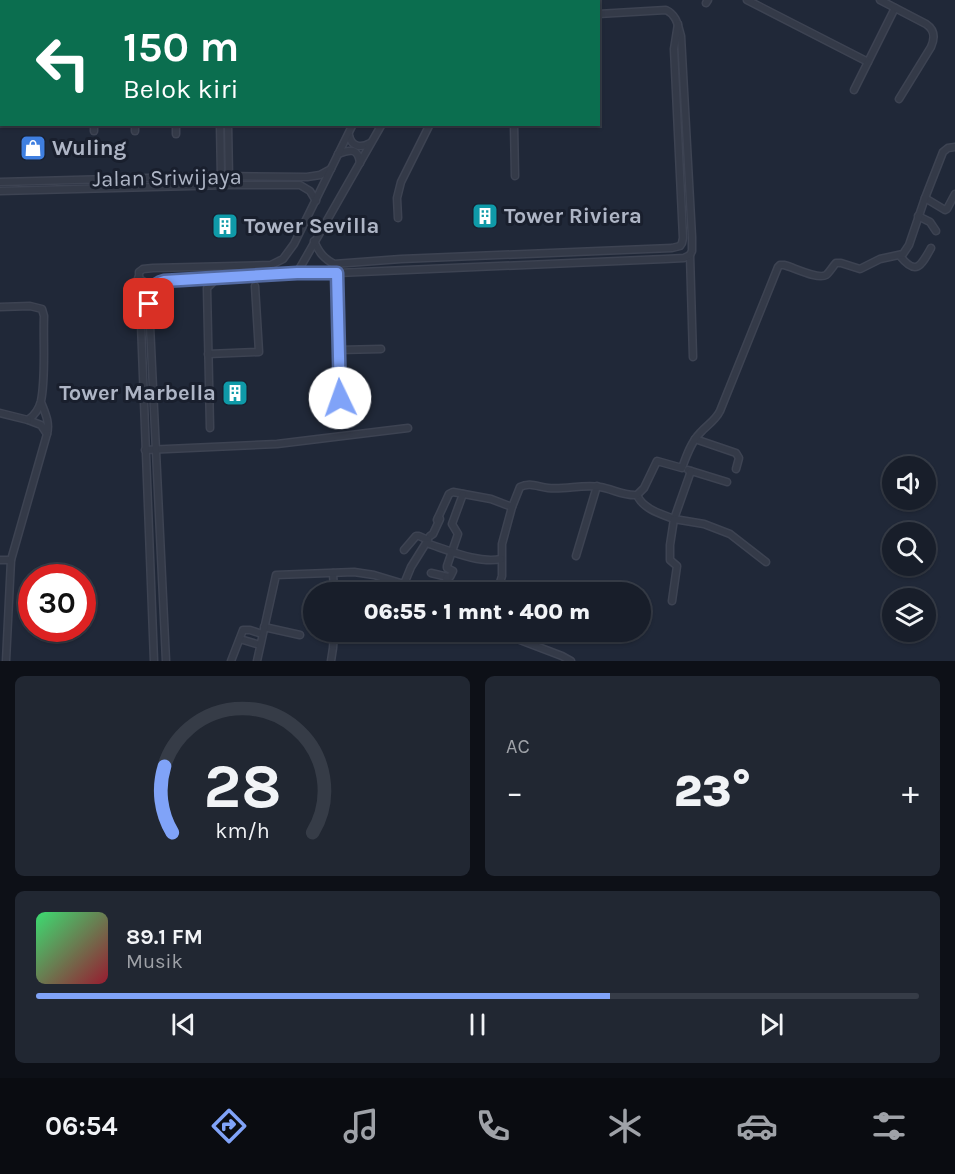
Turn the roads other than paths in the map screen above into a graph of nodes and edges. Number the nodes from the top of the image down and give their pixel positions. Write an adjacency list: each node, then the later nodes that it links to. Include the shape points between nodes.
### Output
1 (747, 0): 6 (street)
2 (880, 0): 3 (street)
3 (895, 8): 6 (street); 8 (street, via 926,24 934,35)
4 (600, 14): 5 (street, via 666,10)
5 (678, 24): 38 (street, via 674,49 681,246); 39 (street)
6 (868, 62): 7 (street)
7 (854, 90)
8 (899, 99)
9 (176, 126): 16 (street)
10 (220, 126): 23 (street)
11 (228, 126): 24 (street)
12 (352, 126): 17 (street)
13 (381, 126): 18 (street)
14 (429, 126): 34 (street, via 401,182)
15 (514, 126): 25 (street)
16 (176, 134)
17 (348, 134): 18 (street, via 358,146); 20 (street)
18 (371, 143): 21 (street)
19 (955, 147): 31 (street, via 944,152)
20 (338, 154): 21 (street, via 354,151); 22 (street)
21 (360, 164): 36 (street)
22 (332, 169): 24 (street, Jalan Sriwijaya, via 307,177); 32 (street)
23 (221, 173): 24 (street, Jalan Sriwijaya); 26 (street, Jalan Sriwijaya); 27 (street)
24 (229, 173): 28 (street)
25 (515, 176)
26 (0, 182)
27 (221, 185): 28 (street, Jalan Sriwijaya); 29 (street, Jalan Sriwijaya)
28 (229, 185): 32 (street, Jalan Sriwijaya, via 300,185 310,190)
29 (0, 191)
30 (955, 194): 31 (street, via 945,210)
31 (925, 198): 33 (street)
32 (316, 201): 44 (street, via 294,244 283,259 271,265 148,268 140,271)
33 (918, 216): 35 (street, via 930,222); 40 (street, via 907,249)
34 (398, 218)
35 (936, 231)
36 (315, 241): 38 (street, via 319,253 334,264); 42 (street)
37 (931, 248): 40 (street, via 920,267 909,265)
38 (513, 254): 41 (street)
39 (690, 255): 41 (street); 52 (street)
40 (900, 256): 60 (street, via 880,259 860,269 836,263 822,276 780,265 720,411)
41 (512, 266): 43 (street)
42 (297, 273): 43 (street); 45 (street)
43 (337, 273): 50 (street)
44 (138, 278): 47 (street); 61 (street)
45 (217, 278): 47 (street, via 171,280); 51 (street, via 207,288)
46 (255, 286): 51 (street, via 259,352)
47 (153, 287): 62 (street, via 149,304)
48 (0, 307): 54 (street, via 42,309)
49 (381, 349): 50 (street)
50 (338, 350): 53 (street)
51 (208, 354): 57 (street)
52 (693, 357)
53 (340, 398)
54 (41, 402): 56 (street); 59 (street, via 48,420)
55 (0, 413): 56 (street)
56 (28, 420): 59 (street, via 41,425)
57 (210, 428)
58 (408, 428): 62 (street, via 277,444)
59 (47, 434): 78 (street)
60 (695, 439): 63 (street); 64 (street, via 736,453)
61 (145, 450): 62 (street); 96 (street)
62 (156, 450): 97 (street)
63 (682, 468): 65 (street); 69 (street, via 657,461)
64 (736, 469)
65 (691, 471): 66 (street); 71 (street)
66 (728, 482)
67 (597, 486): 69 (street); 70 (street, via 553,489 523,485); 75 (street)
68 (463, 494): 70 (street); 72 (street, via 449,494); 74 (street, via 452,522 458,534)
69 (637, 495): 71 (street, via 646,507)
70 (512, 507): 76 (street)
71 (675, 519): 79 (street, via 730,534); 88 (street, via 669,550 670,561 677,566)
72 (429, 538): 73 (street, via 416,536); 74 (street); 85 (street)
73 (404, 550)
74 (453, 551): 76 (street); 82 (street, via 447,567 453,573)
75 (576, 556)
76 (501, 559): 87 (street)
77 (0, 560): 78 (street)
78 (11, 560): 95 (street)
79 (766, 562)
80 (333, 573): 83 (street); 84 (street, via 363,572); 89 (street, via 276,575)
81 (431, 573): 82 (street)
82 (447, 577): 86 (street)
83 (333, 582)
84 (397, 582)
85 (405, 582)
86 (446, 582)
87 (500, 582)
88 (672, 602)
89 (263, 631): 90 (street); 91 (street, via 245,629); 94 (street)
90 (300, 635)
91 (240, 639): 94 (street); 98 (street)
92 (333, 642): 100 (street)
93 (525, 642): 101 (street)
94 (260, 645): 99 (street)
95 (6, 661)
96 (154, 661)
97 (166, 661)
98 (231, 661)
99 (257, 661)
100 (331, 661)
101 (571, 661)

